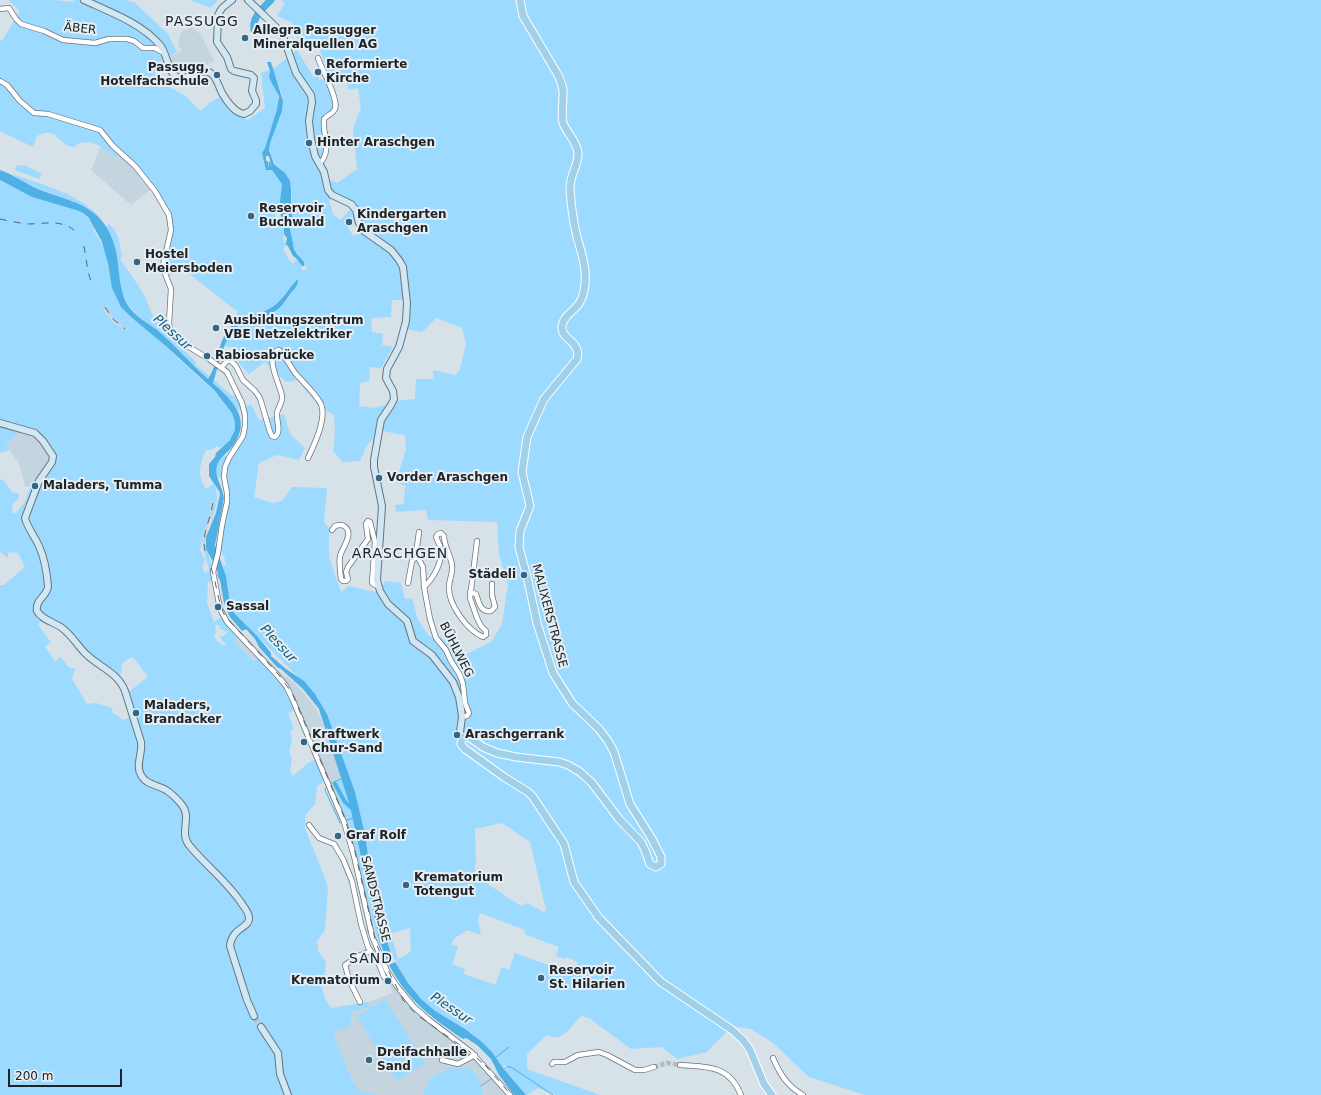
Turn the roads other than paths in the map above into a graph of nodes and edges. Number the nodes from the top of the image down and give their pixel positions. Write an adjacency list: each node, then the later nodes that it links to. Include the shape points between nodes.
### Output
1 (84, 0): 6 (street, via 136,26 159,45)
2 (232, 0): 6 (street, via 218,15 217,42 231,69 253,77 255,106 246,113 239,113 210,73 204,71 183,78 177,77 172,72)
3 (248, 0): 9 (street, via 281,32 296,73 311,95 309,124)
4 (520, 0): 23 (main road, MALIXERSTRASSE, via 527,23 563,86 562,117 578,152 570,188 573,220 583,253 586,277 582,299 562,324 564,334 578,348 577,359 544,399 528,437 522,472 530,506 520,531 519,547 552,673 572,703 608,740 628,800 660,855 660,865 654,867 650,864 640,842 580,772 554,761 497,753 469,737)
5 (0, 9): 6 (street, ÄBER, via 9,8 21,24 44,30 63,40 95,43 127,38 142,48 155,48)
6 (164, 53)
7 (318, 58): 9 (street, via 336,104 334,111 323,120 326,149)
8 (0, 81): 10 (street, via 34,113 48,114 100,130 153,188 170,220 171,230 163,269 172,291 169,323 171,332 179,341)
9 (319, 164): 19 (street, via 324,172 329,192 351,204 364,231 393,252 400,262 404,275 407,308 404,328 399,347 386,372 394,399 380,422 374,460 382,506 377,576)
10 (221, 368): 12 (street, via 227,361 234,363 243,380 260,398 270,432 275,437 278,433 277,412 282,398 276,380 273,357 276,351 281,352 322,408 319,432); 26 (street, SANDSTRASSE, via 229,376 242,403 245,422 241,439 225,467 228,499 214,570 219,606 223,616 282,681 290,694 344,822 372,936)
11 (0, 422): 28 (street, via 35,433 53,457 52,463 39,481 26,518 42,552 48,585 38,602 37,611 64,629 87,655 114,674 121,683 141,742 140,775 146,781 167,791 183,807 187,814 184,834 188,843 223,879 248,914 248,923 234,933 230,946)
12 (308, 458)
13 (332, 530): 19 (street, via 340,525 347,530 348,537 340,560 341,578 346,581 349,564 368,539 366,524 370,522 375,545 372,583)
14 (419, 532): 16 (street, BÜHLWEG)
15 (477, 541): 21 (street, BÜHLWEG)
16 (417, 556): 17 (street, BÜHLWEG, via 412,560); 20 (street, BÜHLWEG, via 423,567)
17 (408, 583)
18 (492, 584): 21 (street, via 495,607 491,612 482,610 476,594)
19 (379, 587): 22 (street, via 390,607 407,621 413,641 432,655 450,676 459,697)
20 (424, 587): 21 (street, BÜHLWEG, via 434,575 439,562 440,548 436,537 440,533 444,535 452,563 449,588 453,606 467,624 484,637 487,632 476,617); 22 (street, BÜHLWEG, via 435,635 459,672 462,682 468,713)
21 (470, 592)
22 (462, 717): 23 (street)
23 (462, 738): 39 (main road, via 461,744 465,749 533,797 564,844 574,882 601,922 660,982 743,1040 750,1050 765,1087)
24 (309, 825): 25 (street, via 319,838 335,845 345,862)
25 (371, 952): 26 (street, via 384,977); 27 (street, via 358,956 345,965 348,978)
26 (391, 978): 30 (street, SANDSTRASSE, via 419,1012)
27 (360, 1002)
28 (254, 1016)
29 (261, 1027): 36 (street, via 279,1054 280,1074)
30 (475, 1055): 32 (street, via 458,1064); 37 (street, SANDSTRASSE)
31 (773, 1058): 40 (street, via 785,1080)
32 (442, 1060)
33 (552, 1064): 35 (street, via 566,1062 581,1054 599,1052 635,1070)
34 (680, 1065): 38 (street, via 722,1071 733,1080)
35 (654, 1067)
36 (288, 1095)
37 (510, 1095)
38 (741, 1095)
39 (772, 1095)
40 (803, 1095)

